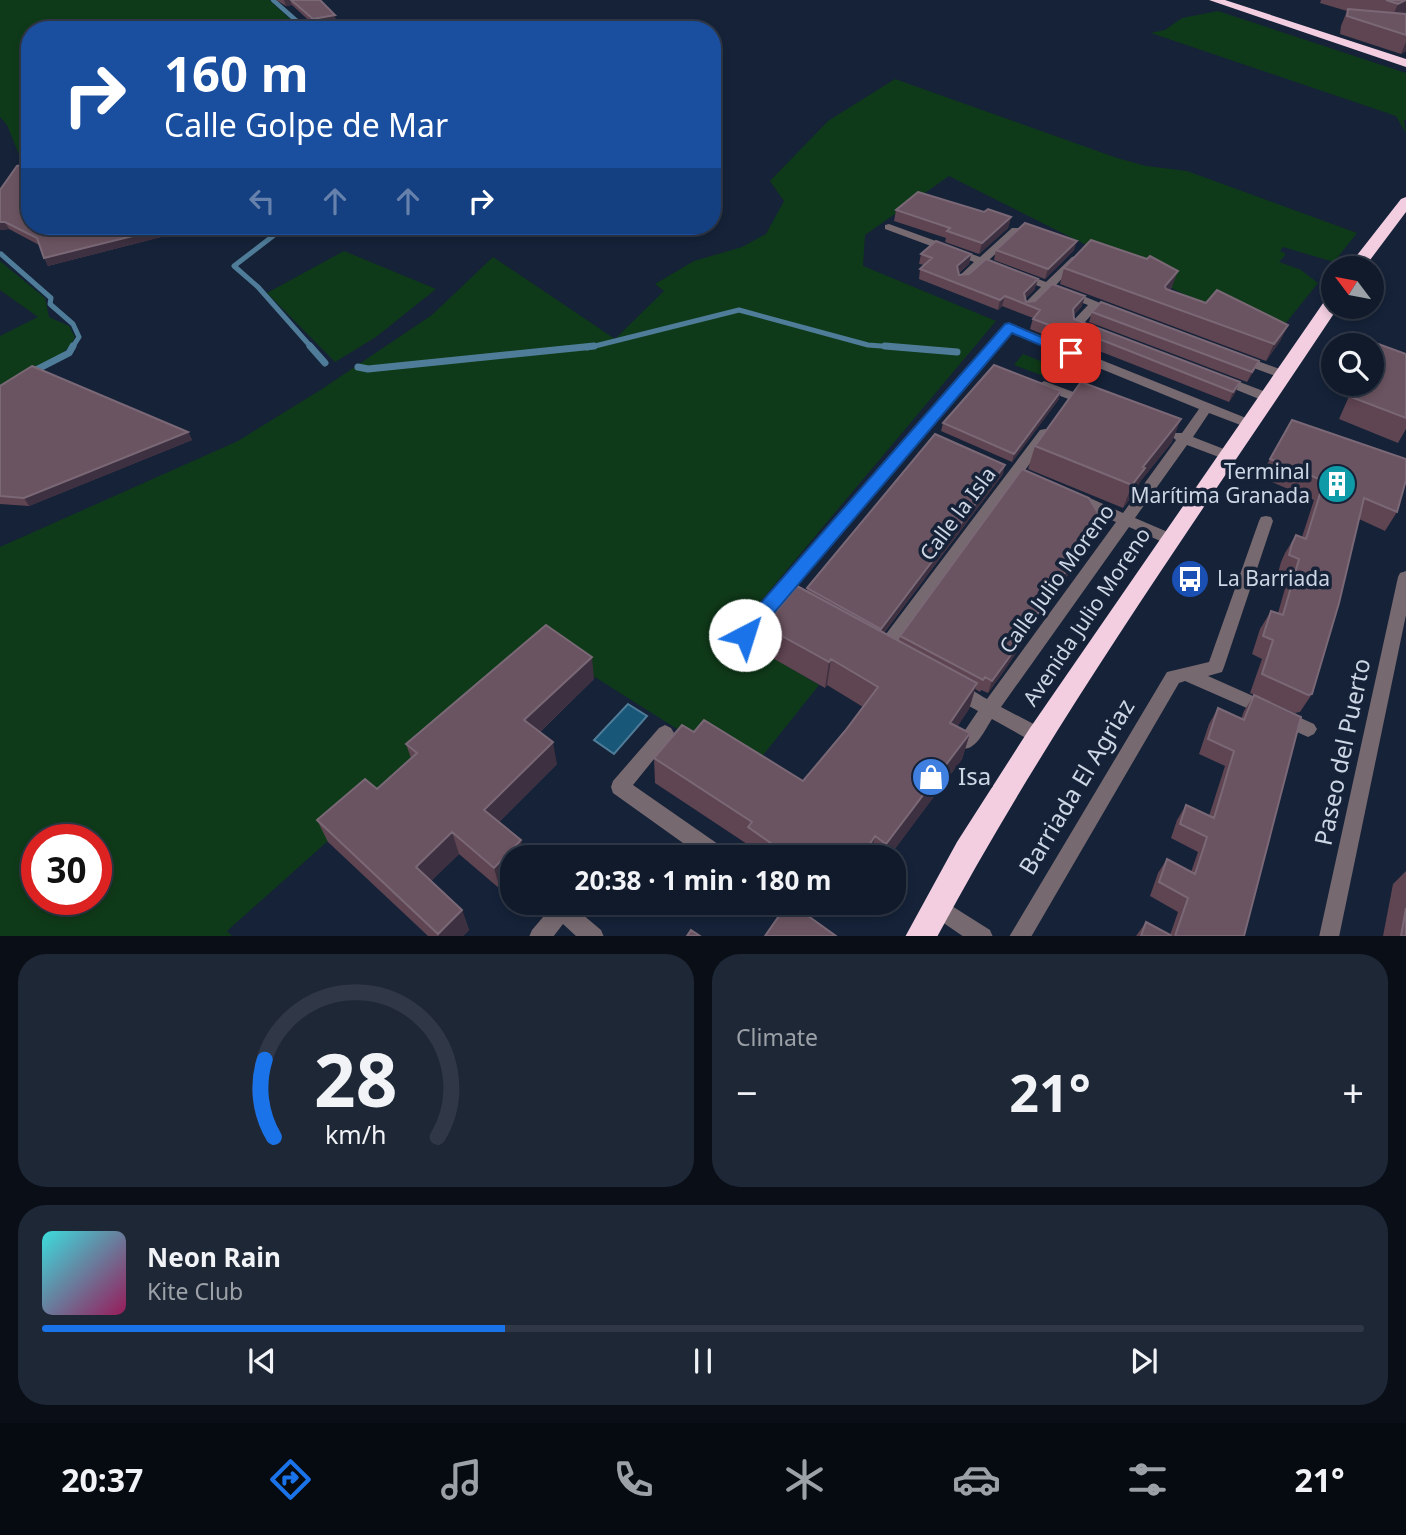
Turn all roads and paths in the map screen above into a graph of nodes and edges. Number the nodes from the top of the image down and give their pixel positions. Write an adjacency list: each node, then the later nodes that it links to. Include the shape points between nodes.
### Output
1 (1214, 0): 3 (highway)
2 (1235, 0): 3 (highway)
3 (1248, 11): 4 (highway)
4 (1406, 63)
5 (1406, 202): 9 (highway)
6 (889, 227): 10 (street)
7 (1016, 230): 10 (street)
8 (1080, 254): 12 (street)
9 (1364, 256)
10 (981, 261): 11 (street); 12 (street)
11 (961, 280)
12 (1048, 286): 13 (street); 14 (street)
13 (1095, 304): 15 (street); 17 (street, via 1076,324)
14 (1027, 307)
15 (1132, 318)
16 (1321, 319): 19 (highway, Avenida Julio Moreno)
17 (1101, 333)
18 (1231, 355): 19 (street)
19 (1284, 375): 22 (highway, Avenida Julio Moreno)
20 (1214, 377): 22 (street)
21 (1030, 380): 23 (street)
22 (1269, 398): 26 (highway, Avenida Julio Moreno)
23 (1102, 407)
24 (1207, 407): 26 (street); 28 (street, Calle Julio Moreno); 35 (street, via 1009,327 987,363 784,597)
25 (1060, 412): 36 (street, Calle la Isla)
26 (1251, 425): 29 (highway, Avenida Julio Moreno)
27 (1161, 430): 28 (street)
28 (1184, 439): 29 (street); 31 (street, Calle Julio Moreno)
29 (1229, 456): 33 (highway, Avenida Julio Moreno)
30 (1066, 494): 31 (street)
31 (1126, 520): 33 (street); 39 (street, Calle Julio Moreno)
32 (1266, 521): 37 (street, Barriada El Agriaz, via 1216,667)
33 (1172, 540): 42 (highway, Avenida Julio Moreno)
34 (1406, 577): 51 (street, Paseo del Puerto)
35 (745, 635)
36 (883, 651)
37 (1186, 674): 40 (street); 50 (street, Barriada El Agriaz, via 1173,677)
38 (942, 683): 39 (street)
39 (989, 709): 42 (street); 43 (street, Calle Julio Moreno)
40 (1308, 729)
41 (665, 733): 44 (street, via 621,787)
42 (1038, 736): 45 (highway, Avenida Julio Moreno)
43 (966, 742)
44 (703, 845)
45 (936, 906): 48 (highway, Avenida Julio Moreno); 49 (street)
46 (539, 936): 47 (street, via 562,910)
47 (594, 936)
48 (920, 936)
49 (983, 936)
50 (1018, 936)
51 (1329, 936)

